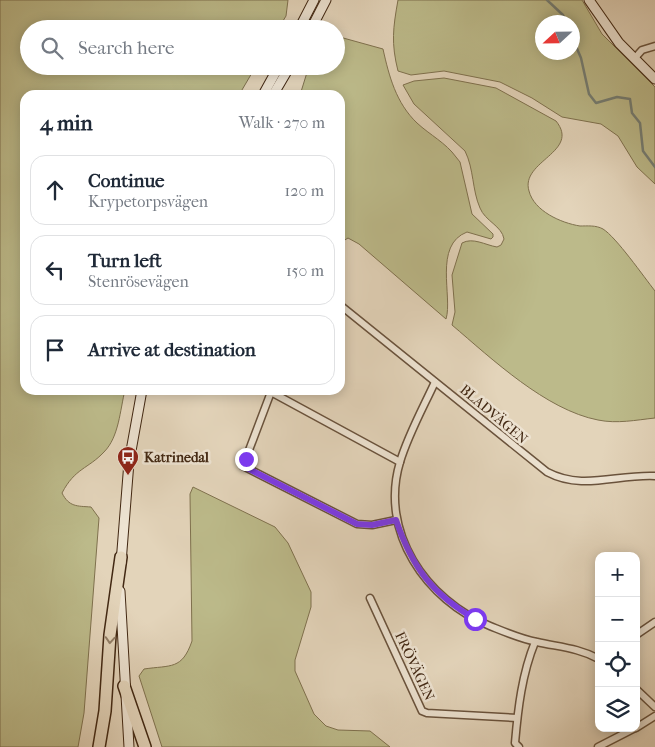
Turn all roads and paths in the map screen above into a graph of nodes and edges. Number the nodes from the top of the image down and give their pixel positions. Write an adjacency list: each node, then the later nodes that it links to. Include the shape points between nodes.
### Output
1 (314, 0): 4 (main road)
2 (326, 0): 5 (main road)
3 (589, 0): 7 (main road, via 609,31)
4 (304, 20)
5 (316, 20)
6 (655, 46): 7 (street, via 642,50)
7 (634, 59): 10 (main road)
8 (274, 75): 11 (main road)
9 (285, 75): 12 (main road)
10 (655, 79)
11 (266, 90)
12 (276, 90)
13 (345, 309): 14 (street, BLADVÄGEN)
14 (435, 382): 18 (street); 19 (street, BLADVÄGEN, via 530,461 560,479 583,482)
15 (141, 395): 21 (main road, via 129,462)
16 (270, 395): 20 (street, via 243,466 357,524 372,525)
17 (278, 395): 18 (street)
18 (400, 462): 20 (street, via 394,498)
19 (655, 476)
20 (396, 520): 25 (street, via 414,563 439,594 475,619)
21 (121, 556): 27 (main road); 34 (highway, one-way to 34, via 110,635 106,711)
22 (370, 598): 31 (street, FRÖVÄGEN, via 422,711)
23 (655, 622): 24 (street)
24 (640, 632)
25 (535, 642): 26 (street, via 571,648); 31 (street, via 527,663)
26 (595, 657)
27 (124, 686): 35 (main road); 36 (highway)
28 (640, 693): 29 (street)
29 (655, 707)
30 (655, 716): 32 (street)
31 (517, 718): 37 (street, via 515,743)
32 (640, 725)
33 (628, 732): 38 (street)
34 (99, 747)
35 (129, 747)
36 (145, 747)
37 (519, 747)
38 (598, 747)

